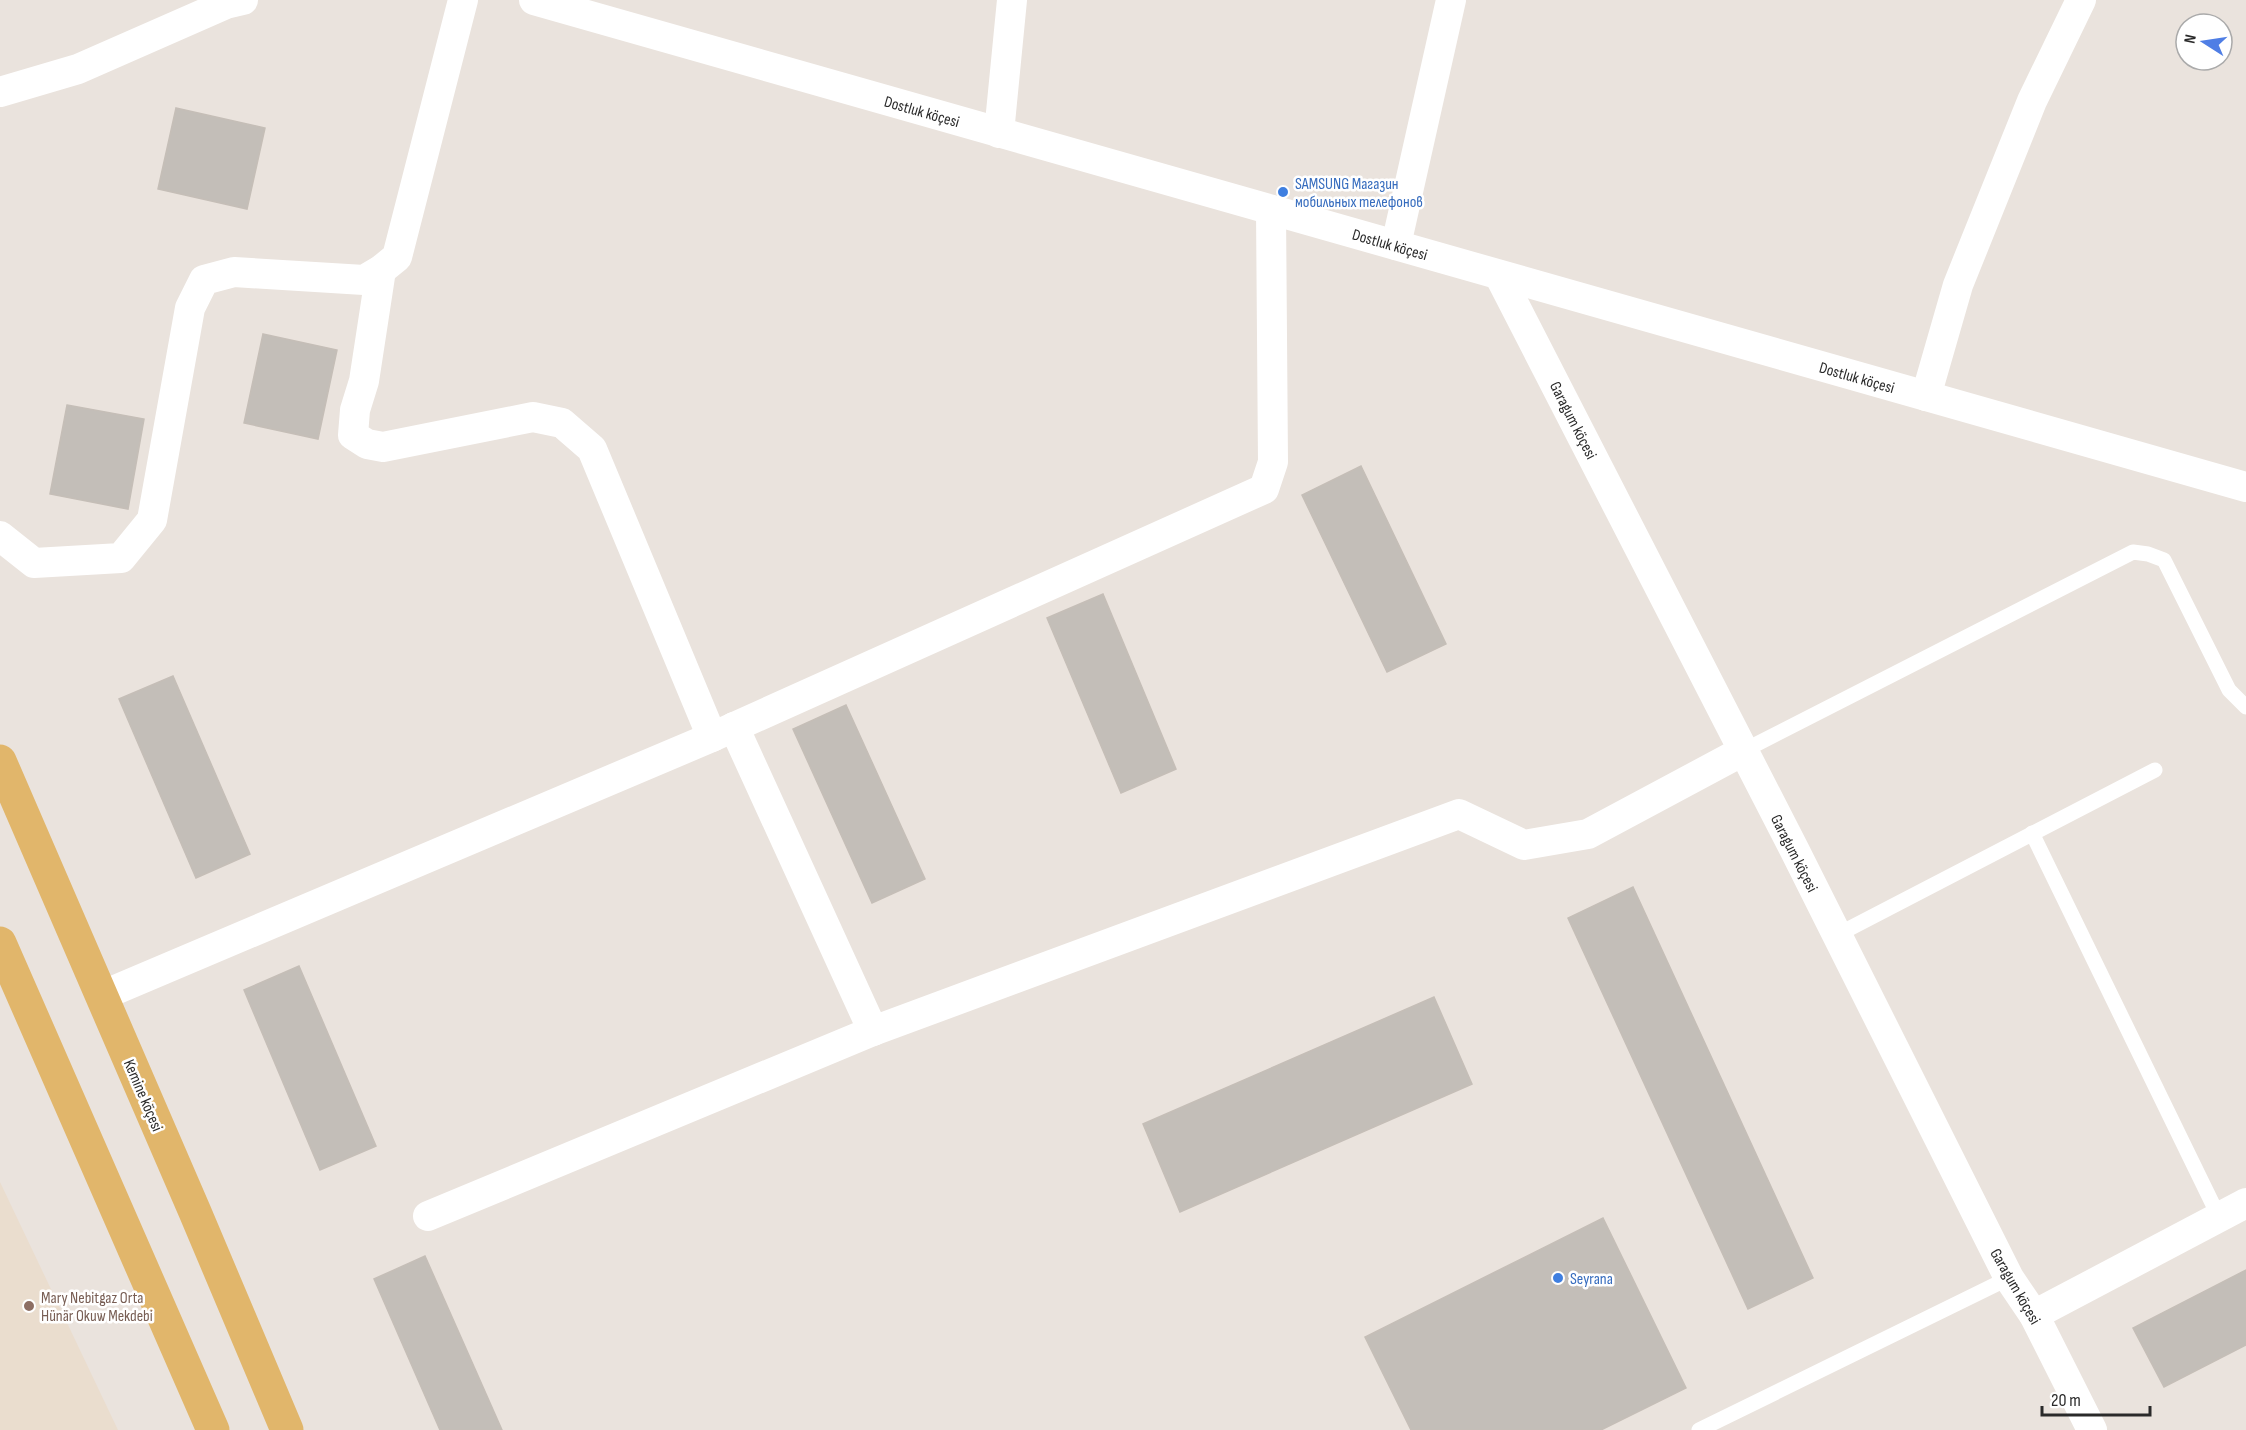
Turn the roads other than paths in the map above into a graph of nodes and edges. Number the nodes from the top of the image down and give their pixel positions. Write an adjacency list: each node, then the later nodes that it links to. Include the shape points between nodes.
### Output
1 (243, 0): 7 (street, via 78,69)
2 (463, 0): 11 (street, via 397,257)
3 (534, 0): 8 (street, Dostluk köçesi)
4 (1012, 0): 8 (street)
5 (1451, 0): 10 (street)
6 (2081, 0): 13 (street, via 2031,101 1958,285)
7 (0, 92)
8 (999, 133): 9 (street, Dostluk köçesi)
9 (1271, 210): 10 (street, Dostluk köçesi); 17 (street, via 1273,462 1264,489)
10 (1396, 245): 12 (street, Dostluk köçesi)
11 (381, 270): 15 (street, via 364,280 234,272 204,280 190,308 152,520 121,558 34,563); 17 (street, via 353,435 367,444 383,447 533,417 562,423 592,449)
12 (1499, 275): 13 (street, Dostluk köçesi); 18 (street, Garagum köçesi)
13 (1926, 396): 14 (street, Dostluk köçesi)
14 (2246, 488)
15 (0, 536)
16 (2246, 707): 18 (lane, via 2229,690 2164,560 2133,552)
17 (723, 732): 24 (street); 25 (street)
18 (1743, 751): 22 (street, Garagum köçesi); 25 (street, via 1588,834 1524,846 1459,814)
19 (0, 761): 24 (main road, Kemine köçesi)
20 (2155, 770): 21 (lane)
21 (2032, 833): 22 (lane); 28 (lane)
22 (1836, 934): 29 (street, Garagum köçesi)
23 (0, 943): 31 (main road)
24 (101, 996): 32 (main road, Kemine köçesi)
25 (873, 1030): 27 (street)
26 (2246, 1203): 28 (street)
27 (428, 1216)
28 (2219, 1218): 30 (street)
29 (2009, 1278): 30 (street, Garagum köçesi); 33 (lane)
30 (2034, 1315): 34 (street, Garagum köçesi)
31 (213, 1430)
32 (287, 1430)
33 (1699, 1430)
34 (2092, 1430)

